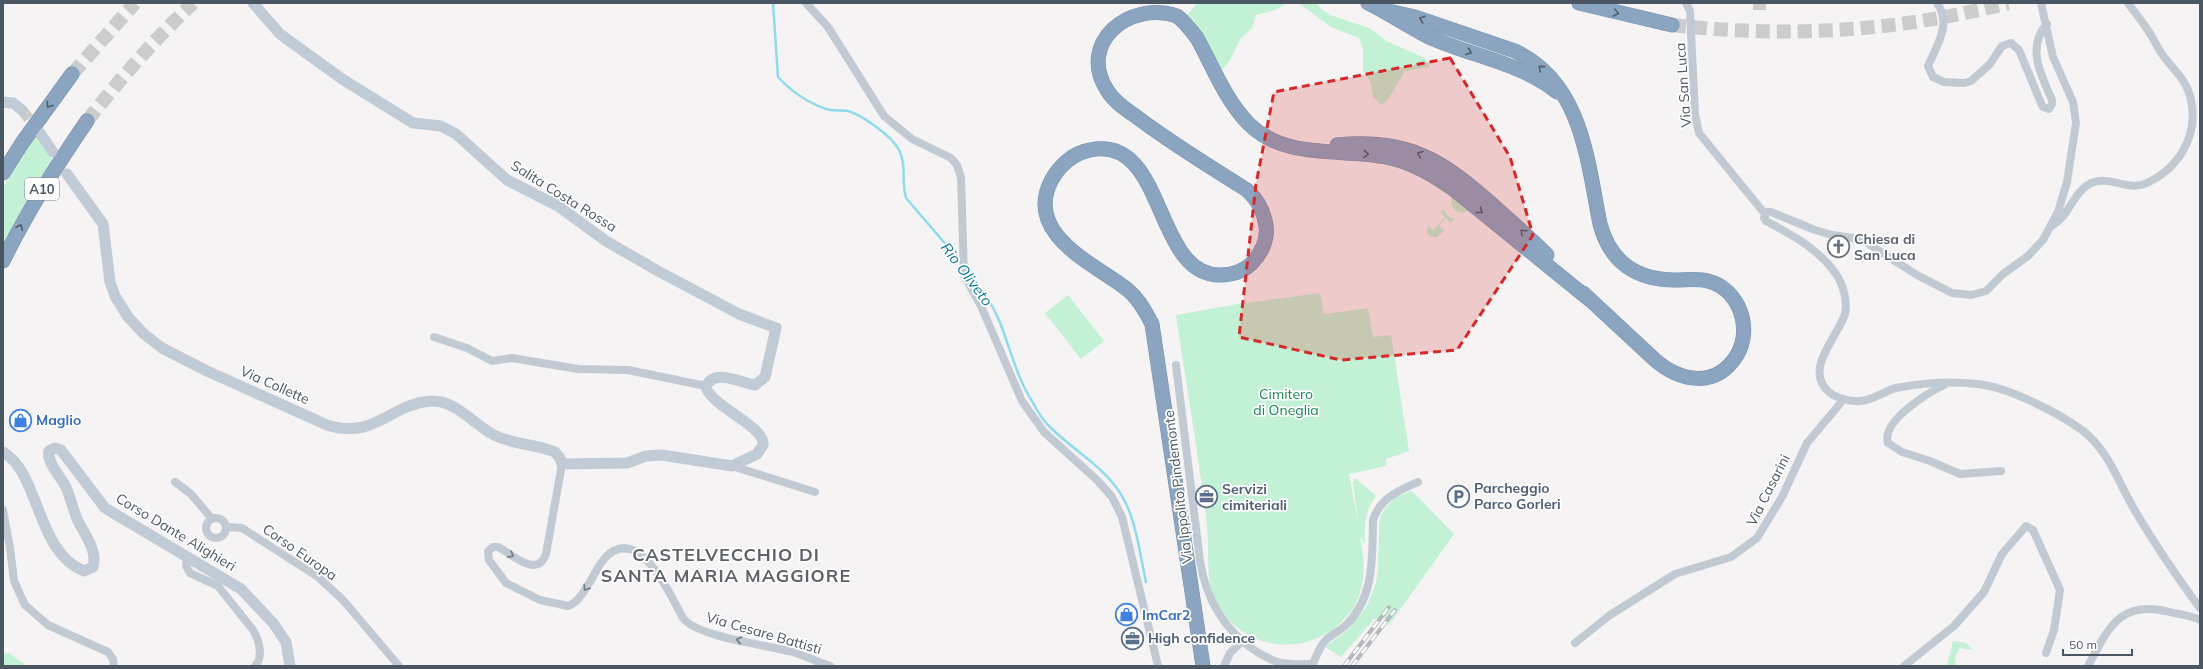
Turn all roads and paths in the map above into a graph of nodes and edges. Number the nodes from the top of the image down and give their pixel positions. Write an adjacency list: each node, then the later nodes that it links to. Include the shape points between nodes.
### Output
1 (253, 3): 25 (street, Salita Costa Rossa, via 280,34 355,87 413,123 441,126 456,134 507,180 558,206 601,237 739,314 776,328 768,368 762,381 755,385 719,377)
2 (806, 3): 48 (street, via 828,27 884,116 912,139 951,158 957,165 961,178 964,275 981,306 1022,401 1044,432 1112,497 1122,517)
3 (1368, 3): 49 (highway, via 1427,36 1536,78 1565,98 1582,137 1603,236 1612,252 1625,265 1651,278 1707,281 1722,287 1734,299 1742,315 1742,343 1735,358 1724,369 1700,378 1685,378 1665,368 1590,300 1516,225 1444,165 1410,150 1376,144 1299,148 1271,139 1250,125 1240,114 1197,38 1182,20 1171,12 1156,7 1129,10 1114,19 1104,32 1098,53 1097,63 1103,83 1114,100 1151,128 1254,196 1266,220 1267,231 1263,248 1251,263 1232,275 1215,275 1194,266 1180,252 1145,180 1136,165 1123,155 1107,149 1089,150 1066,162 1054,177 1046,196 1049,221 1057,238 1074,253 1129,291 1142,306 1152,324)
4 (1579, 3): 10 (highway, one-way to 10)
5 (1686, 3): 19 (street, Via San Luca, via 1690,11 1695,114 1699,132)
6 (1936, 3): 9 (street, via 1942,12 1944,23 1928,66 1933,77 1944,82 1964,83 1971,80 1990,64 2002,46 2011,43 2019,50 2040,103 2049,109 2052,100 2039,66 2036,48 2039,32)
7 (2041, 3): 9 (street)
8 (2128, 3): 20 (street, via 2188,90 2192,115 2187,143 2175,164 2146,184 2129,186 2101,181 2088,185 2076,196 2062,218)
9 (2047, 24): 20 (street, via 2051,48 2073,102 2076,123 2067,182)
10 (1672, 25)
11 (72, 74): 17 (highway, one-way to 17)
12 (3, 102): 13 (street, via 13,103)
13 (22, 110)
14 (87, 121): 21 (highway, A10, one-way to 14, via 47,180)
15 (40, 133): 16 (street)
16 (53, 152)
17 (3, 173)
18 (67, 174): 28 (street, Via Collette, via 103,224 110,282 115,296 135,326 162,348 254,393 343,430 370,426 424,402 439,402 454,406 475,423 500,437 555,452)
19 (1765, 214): 20 (street, via 1771,212 1815,230 1866,243 1937,287 1952,293 1971,295 1986,291 2003,274 2028,256 2043,240); 26 (street, Via San Luca, via 1766,222 1811,247 1836,273 1840,281 1844,291 1845,314 1820,364 1819,374 1823,385 1830,393)
20 (2052, 225)
21 (3, 262)
22 (434, 337): 25 (street, via 468,348 492,361 517,358 578,369 628,370)
23 (1176, 366): 40 (street, Via Ippolito Pindemonte, via 1202,573 1216,608)
24 (1949, 383): 26 (street, via 1895,388 1861,402); 30 (street, via 1930,392 1899,418 1888,431 1888,443 1902,452 1960,474); 38 (street, via 1978,384 2006,390 2078,428 2096,442 2107,457 2147,531)
25 (706, 386): 29 (street, via 709,393 763,438 763,445 759,451)
26 (1844, 399): 41 (street, Via Casarini, via 1807,443 1782,497 1757,538 1731,557 1675,574 1610,615)
27 (3, 452): 37 (street, Corso Dante Alighieri, via 19,469 47,531 60,553 73,567 84,571 93,567 95,561 66,487 49,458 49,451 55,448 61,450 105,508)
28 (562, 464): 29 (street, via 626,463 662,454); 47 (street, Via Cesare Battisti, one-way to 28, via 793,652 710,633 688,624 657,571 630,549 618,549 606,556 578,600 568,606 540,600 506,584 489,560 488,551 498,547 529,565 536,565 542,561 546,554)
29 (732, 466): 33 (street)
30 (2001, 471)
31 (175, 482): 35 (street, Corso Europa, via 192,494)
32 (1418, 482): 40 (street, Via Ippolito Pindemonte, via 1389,496 1375,512 1370,576 1361,604 1346,625 1325,641 1313,664 1281,663 1260,654)
33 (815, 492)
34 (3, 510): 43 (street, via 14,581 25,605 48,625 108,652)
35 (212, 519): 36 (street, Corso Europa, via 221,519); 36 (street, via 206,527 213,537 222,536)
36 (226, 527): 46 (street, Corso Europa, via 242,528 318,577 343,600)
37 (187, 556): 44 (street, via 186,566 190,573 218,586 257,636 260,654); 45 (street, Corso Dante Alighieri, via 241,589 273,623 286,642)
38 (2200, 608)
39 (2200, 620): 52 (street, via 2159,609 2144,608 2132,611 2118,618 2109,628)
40 (1242, 641): 50 (street, via 1230,653)
41 (1575, 643)
42 (2046, 653): 51 (street, via 2054,630 2060,590 2033,530 2026,526 2002,554 1984,592 1954,626)
43 (114, 666)
44 (256, 666)
45 (290, 666)
46 (399, 666)
47 (830, 666)
48 (1158, 666)
49 (1203, 666)
50 (1224, 666)
51 (1904, 666)
52 (2088, 666)

